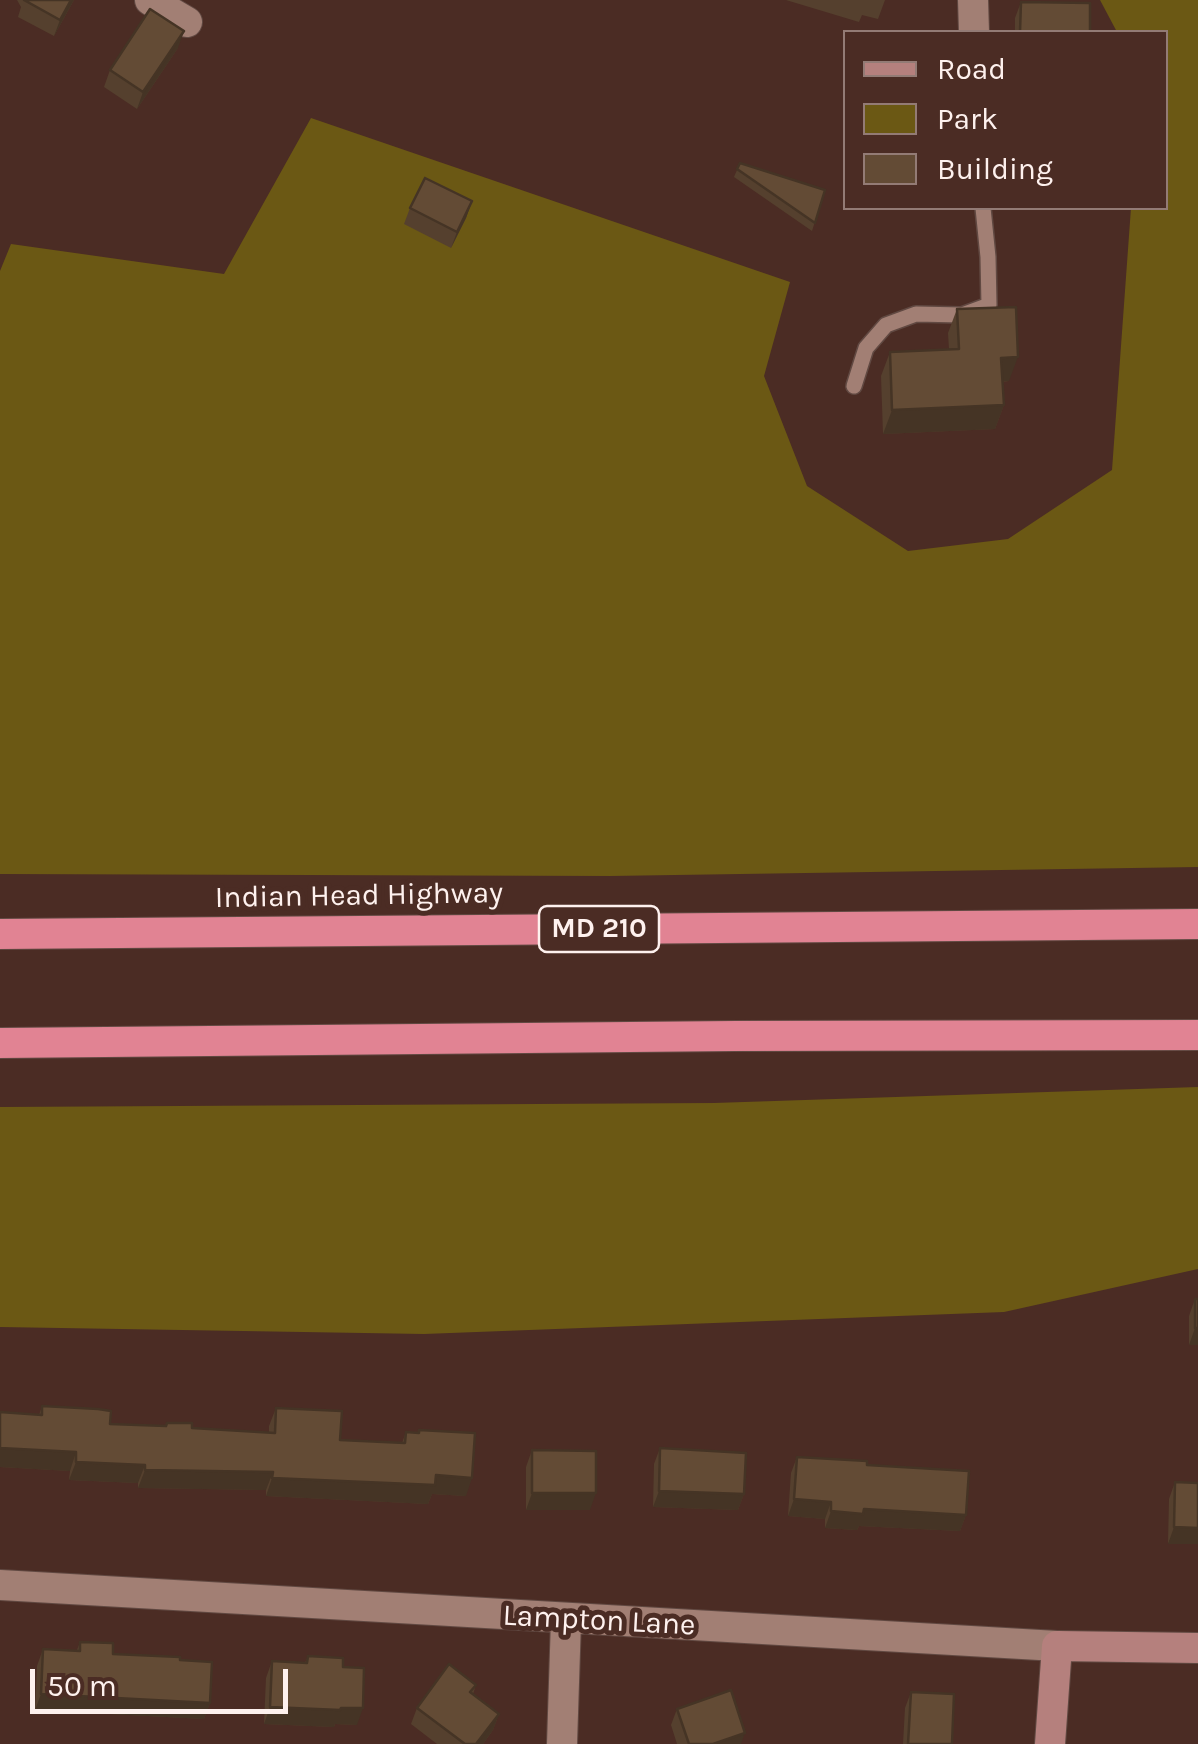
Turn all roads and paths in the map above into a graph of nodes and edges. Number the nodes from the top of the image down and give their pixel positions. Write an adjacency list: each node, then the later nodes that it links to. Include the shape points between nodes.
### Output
1 (150, 0): 3 (street)
2 (973, 0): 4 (street)
3 (187, 22)
4 (974, 30)
5 (983, 210): 6 (lane, via 988,305 962,314 916,314 886,325 866,348)
6 (854, 386)
7 (1198, 924): 8 (highway, Indian Head Highway / MD 210)
8 (0, 934)
9 (1198, 1035): 10 (highway)
10 (0, 1043)
11 (0, 1585): 12 (street, Lampton Lane)
12 (566, 1620): 13 (street, Lampton Lane); 15 (street)
13 (1057, 1646): 14 (street, Lampton Lane); 16 (street)
14 (1198, 1648)
15 (562, 1744)
16 (1050, 1744)

